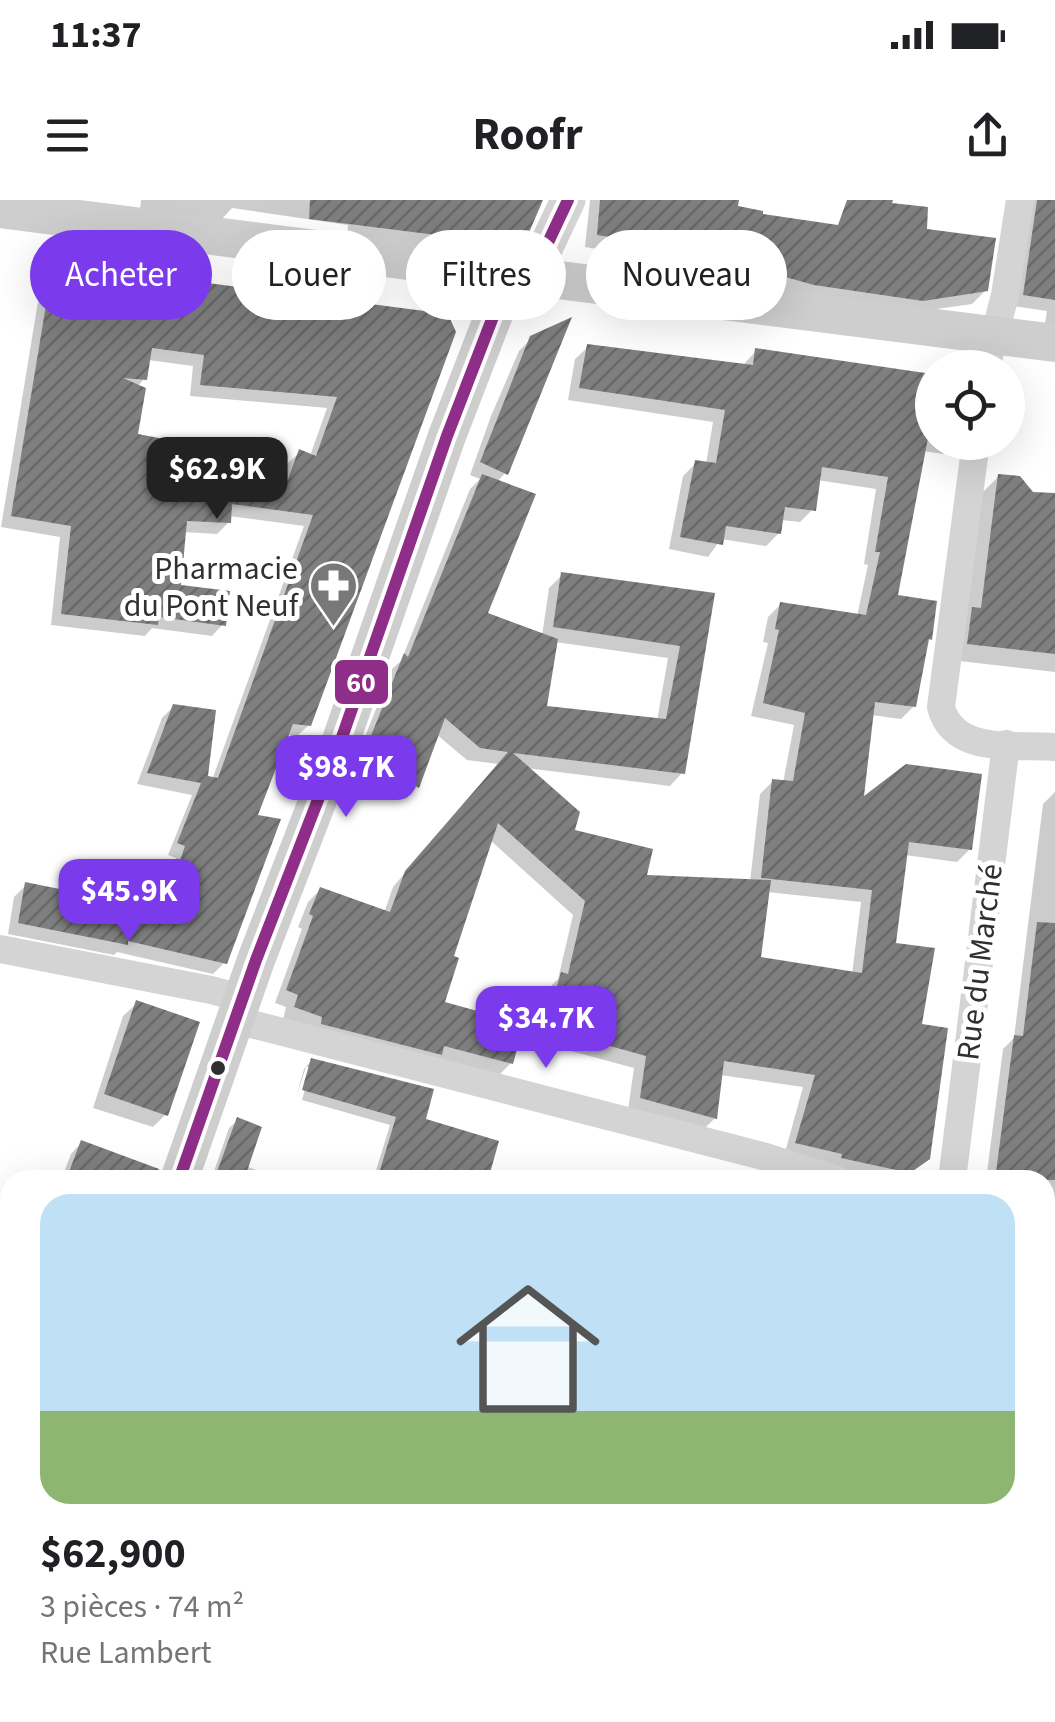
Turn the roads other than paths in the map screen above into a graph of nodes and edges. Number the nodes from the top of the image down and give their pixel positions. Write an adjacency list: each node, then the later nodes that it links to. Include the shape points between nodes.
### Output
1 (568, 200): 4 (street)
2 (1020, 200): 10 (street)
3 (0, 210): 5 (main road)
4 (554, 230)
5 (406, 259)
6 (566, 281): 9 (main road)
7 (492, 320): 16 (main road)
8 (1055, 343): 11 (main road)
9 (984, 350)
10 (990, 350)
11 (998, 350)
12 (974, 460): 13 (street, via 941,707 961,738)
13 (1006, 744): 14 (street); 19 (street, Rue du Marché)
14 (1055, 747)
15 (0, 949): 16 (street, via 210,990)
16 (240, 1010): 17 (main road); 18 (street)
17 (183, 1170)
18 (807, 1170)
19 (953, 1170)

